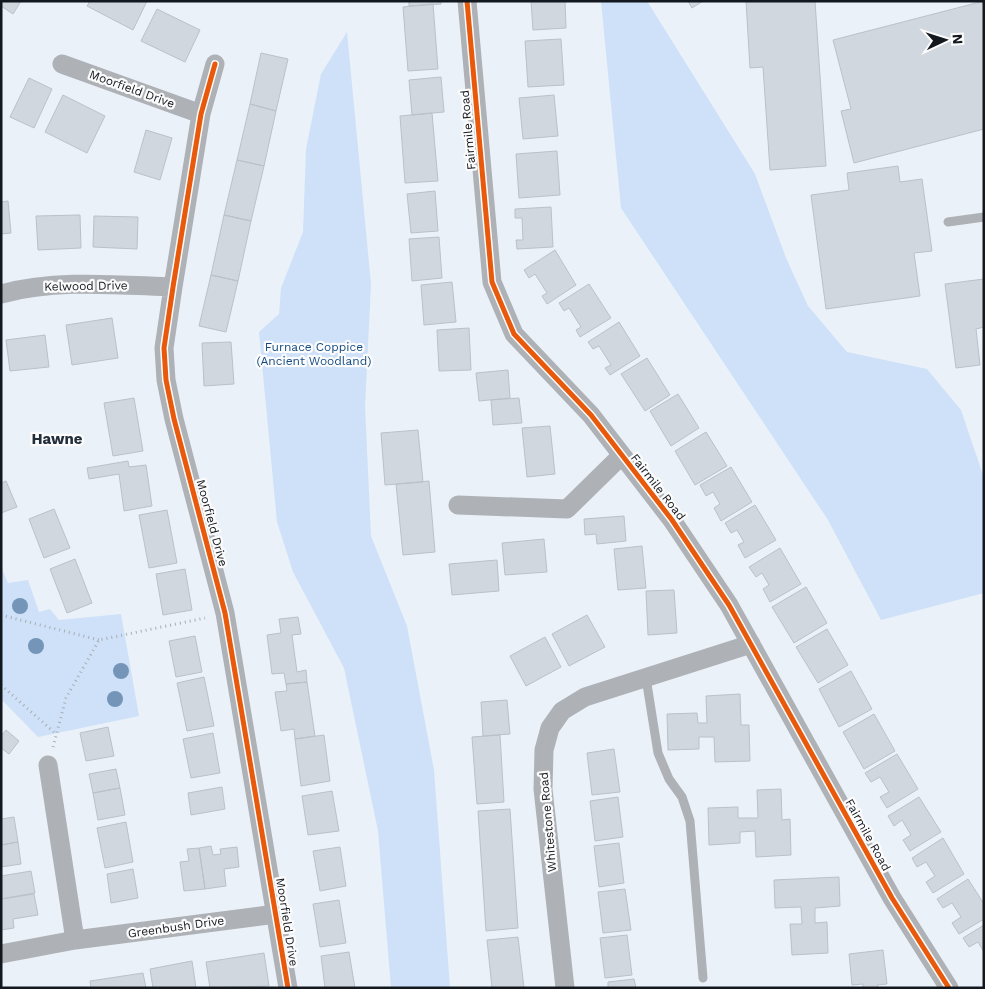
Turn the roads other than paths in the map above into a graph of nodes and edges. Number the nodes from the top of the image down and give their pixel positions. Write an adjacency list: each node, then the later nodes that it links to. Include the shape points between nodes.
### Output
1 (467, 1): 9 (street, Fairmile Road, via 492,282 514,334 591,415)
2 (62, 64): 4 (street, Moorfield Drive)
3 (214, 64): 4 (street, Moorfield Drive)
4 (202, 114): 7 (street, Moorfield Drive)
5 (984, 217): 6 (lane)
6 (948, 222)
7 (172, 287): 8 (street, Kelwood Drive, via 86,284 23,288); 14 (street, Moorfield Drive, via 164,348 166,380 225,614)
8 (1, 294)
9 (621, 456): 10 (street, via 567,509); 11 (street, Fairmile Road, via 672,520)
10 (458, 505)
11 (752, 644): 12 (street, Whitestone Road); 20 (street, Fairmile Road, via 892,898)
12 (646, 678): 17 (lane, via 658,753 669,779 682,797 690,821); 19 (street, Whitestone Road, via 585,697 562,711 550,728 544,750 543,789)
13 (48, 764): 15 (street)
14 (276, 914): 15 (street, Greenbush Drive); 18 (street, Moorfield Drive)
15 (75, 940): 16 (street, Greenbush Drive)
16 (1, 954)
17 (703, 978)
18 (288, 988)
19 (565, 988)
20 (949, 988)

